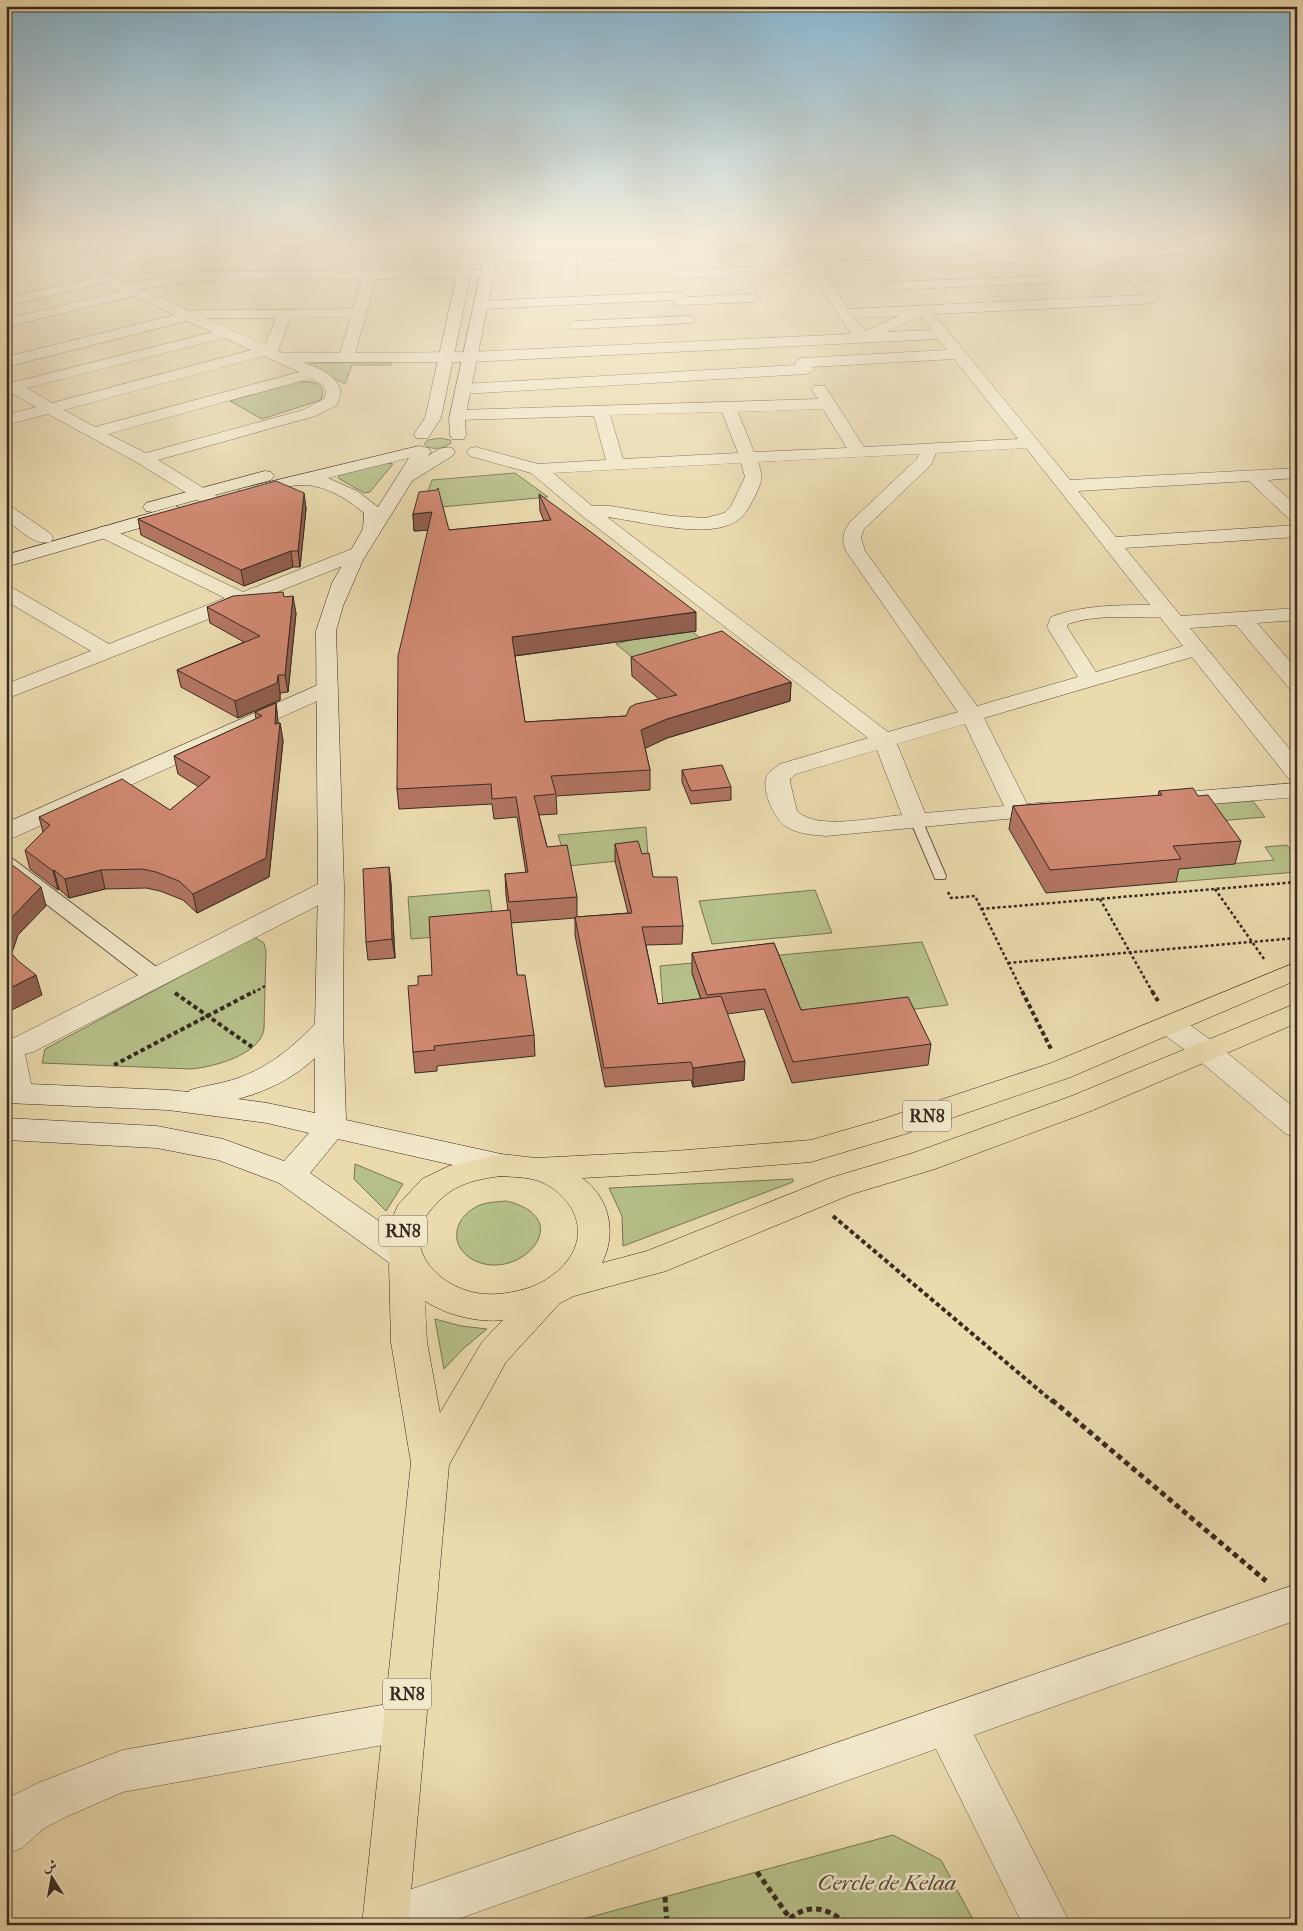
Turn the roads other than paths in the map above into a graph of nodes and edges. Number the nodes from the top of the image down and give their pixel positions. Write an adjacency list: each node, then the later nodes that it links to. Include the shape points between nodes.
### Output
1 (121, 333): 13 (street)
2 (226, 333): 16 (street); 22 (street)
3 (278, 333): 16 (street, via 272,348)
4 (354, 333): 20 (street)
5 (451, 333): 21 (street)
6 (475, 333): 18 (street)
7 (693, 333): 14 (street)
8 (858, 333): 11 (street)
9 (873, 333): 11 (street)
10 (942, 334): 11 (street); 17 (street)
11 (862, 338): 12 (street)
12 (789, 342): 14 (street); 24 (street)
13 (82, 343): 22 (street); 23 (street)
14 (698, 346): 15 (street)
15 (604, 350): 18 (street); 28 (street)
16 (266, 351): 19 (street); 27 (street)
17 (959, 354): 24 (street); 43 (street)
18 (469, 357): 21 (street); 30 (street)
19 (281, 358): 20 (street); 25 (street)
20 (346, 358): 21 (street)
21 (446, 358): 44 (street, via 433,418)
22 (119, 360): 27 (street); 29 (street)
23 (6, 362)
24 (804, 366): 26 (street); 32 (street)
25 (314, 373): 31 (street); 41 (street, via 331,383 334,390 331,402 309,413)
26 (638, 379): 28 (street); 35 (street)
27 (159, 380): 31 (street); 34 (street)
28 (615, 380): 30 (street)
29 (10, 385): 34 (street)
30 (463, 389): 38 (street)
31 (205, 403): 36 (street); 42 (street)
32 (828, 404): 33 (street); 47 (street)
33 (729, 408): 35 (street); 49 (street)
34 (51, 409): 39 (street); 42 (street)
35 (650, 410): 37 (street)
36 (222, 411)
37 (601, 411): 38 (street); 50 (street)
38 (458, 415): 45 (street)
39 (6, 420)
40 (238, 420): 41 (street)
41 (255, 428): 48 (street)
42 (93, 433): 48 (street)
43 (1030, 443): 46 (street); 55 (street)
44 (420, 444): 45 (street, via 437,432); 54 (street); 56 (street); 57 (street)
45 (460, 447): 51 (street); 54 (street)
46 (929, 449): 47 (street); 81 (street, via 925,461 857,526 851,540)
47 (859, 453): 49 (street)
48 (144, 459): 57 (street)
49 (749, 459): 50 (street); 59 (street, via 753,482 739,509 719,522 675,523 608,511)
50 (616, 466): 51 (street)
51 (537, 469): 59 (street)
52 (1297, 473): 53 (street)
53 (1254, 476): 55 (street); 60 (street)
54 (406, 480): 61 (street)
55 (1065, 486): 65 (street)
56 (255, 491): 57 (street); 61 (street, via 300,482 332,484 373,512)
57 (205, 497): 63 (street); 64 (street)
58 (6, 511): 64 (street)
59 (587, 511): 82 (street)
60 (1297, 516)
61 (372, 528): 67 (street)
62 (1297, 531): 65 (street)
63 (106, 532): 68 (street); 70 (street)
64 (44, 538): 66 (street)
65 (1111, 543): 72 (street)
66 (6, 549)
67 (356, 554): 70 (street); 79 (street, via 328,621)
68 (6, 561)
69 (6, 592): 75 (street)
70 (242, 599): 75 (street)
71 (1297, 614): 73 (street)
72 (1170, 617): 73 (street); 74 (street); 77 (street, via 1082,614 1058,621 1056,627)
73 (1241, 618): 76 (street)
74 (1196, 649): 77 (street); 83 (street)
75 (108, 652): 80 (street)
76 (1289, 664): 78 (street)
77 (1090, 679): 81 (street)
78 (1297, 683)
79 (327, 688): 89 (street); 92 (street)
80 (6, 692)
81 (972, 716): 82 (street); 87 (street)
82 (884, 740): 88 (street); 88 (street, via 782,773 777,784 783,810 799,823 826,828)
83 (1297, 774)
84 (1297, 790): 85 (street)
85 (1156, 801)
86 (1068, 808): 87 (street)
87 (1019, 812): 88 (street)
88 (916, 820): 91 (lane)
89 (6, 832)
90 (6, 863): 94 (street)
91 (940, 876)
92 (331, 888): 94 (street); 97 (street)
93 (1297, 970): 96 (main road, RN8)
94 (155, 977): 98 (street, via 23,1045)
95 (1297, 1012): 99 (main road, RN8)
96 (1164, 1013): 99 (street); 105 (main road, RN8, via 1061,1070 894,1127)
97 (329, 1026): 101 (street, via 292,1063 260,1082 233,1091); 102 (street)
98 (8, 1049): 100 (street)
99 (1205, 1050): 103 (street); 109 (main road, RN8, via 1080,1104)
100 (12, 1093): 101 (street)
101 (168, 1100): 102 (street, via 268,1113)
102 (331, 1127): 106 (street); 108 (street)
103 (1297, 1127)
104 (6, 1129): 108 (street, via 157,1137 223,1150)
105 (811, 1151): 107 (main road, RN8, via 674,1162); 109 (main road)
106 (501, 1165): 107 (main road, RN8); 110 (main road, RN8, via 473,1169 447,1179 425,1193 410,1212 402,1233)
107 (536, 1168): 111 (main road, RN8, via 563,1180 583,1196 594,1217 595,1241 585,1264)
108 (290, 1175): 110 (street)
109 (841, 1186): 111 (main road, RN8, via 654,1262)
110 (405, 1259): 111 (main road, RN8, via 423,1285 449,1300 482,1307 517,1305); 112 (main road, RN8, via 409,1342)
111 (557, 1290): 112 (main road, RN8, via 494,1352)
112 (430, 1463): 114 (main road, RN8)
113 (1296, 1604): 115 (street)
114 (405, 1721): 116 (street, via 123,1771 28,1812); 117 (main road, RN8)
115 (946, 1725): 117 (street); 118 (street)
116 (6, 1832)
117 (386, 1923)
118 (1048, 1925)

